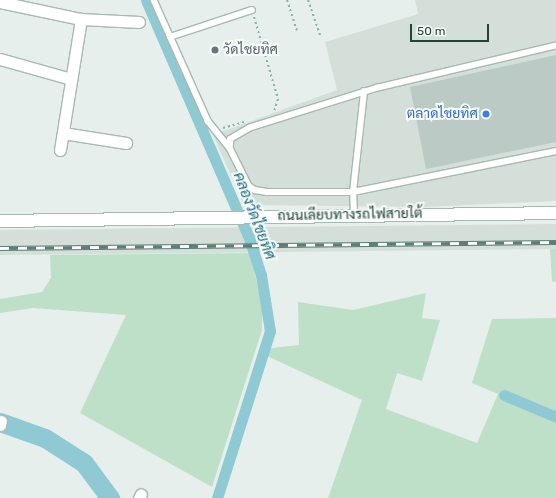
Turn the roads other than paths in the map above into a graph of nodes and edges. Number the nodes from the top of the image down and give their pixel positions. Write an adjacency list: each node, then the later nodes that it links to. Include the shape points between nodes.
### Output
1 (154, 0): 6 (lane)
2 (0, 2): 4 (street)
3 (252, 10): 6 (lane)
4 (81, 19): 5 (street); 9 (street)
5 (139, 22)
6 (170, 37): 13 (lane, via 208,121)
7 (556, 46): 10 (lane)
8 (0, 59): 9 (street)
9 (71, 79): 11 (street)
10 (364, 92): 13 (lane, via 237,133 230,139); 16 (lane)
11 (63, 133): 12 (street); 14 (street)
12 (126, 143)
13 (230, 148): 16 (lane, via 249,186 255,190)
14 (60, 150)
15 (556, 151): 16 (lane)
16 (353, 192): 18 (lane)
17 (556, 212): 18 (main road, ถนนเลียบทางรถไฟสายใต้)
18 (354, 215): 19 (main road, ถนนเลียบทางรถไฟสายใต้)
19 (0, 221)

